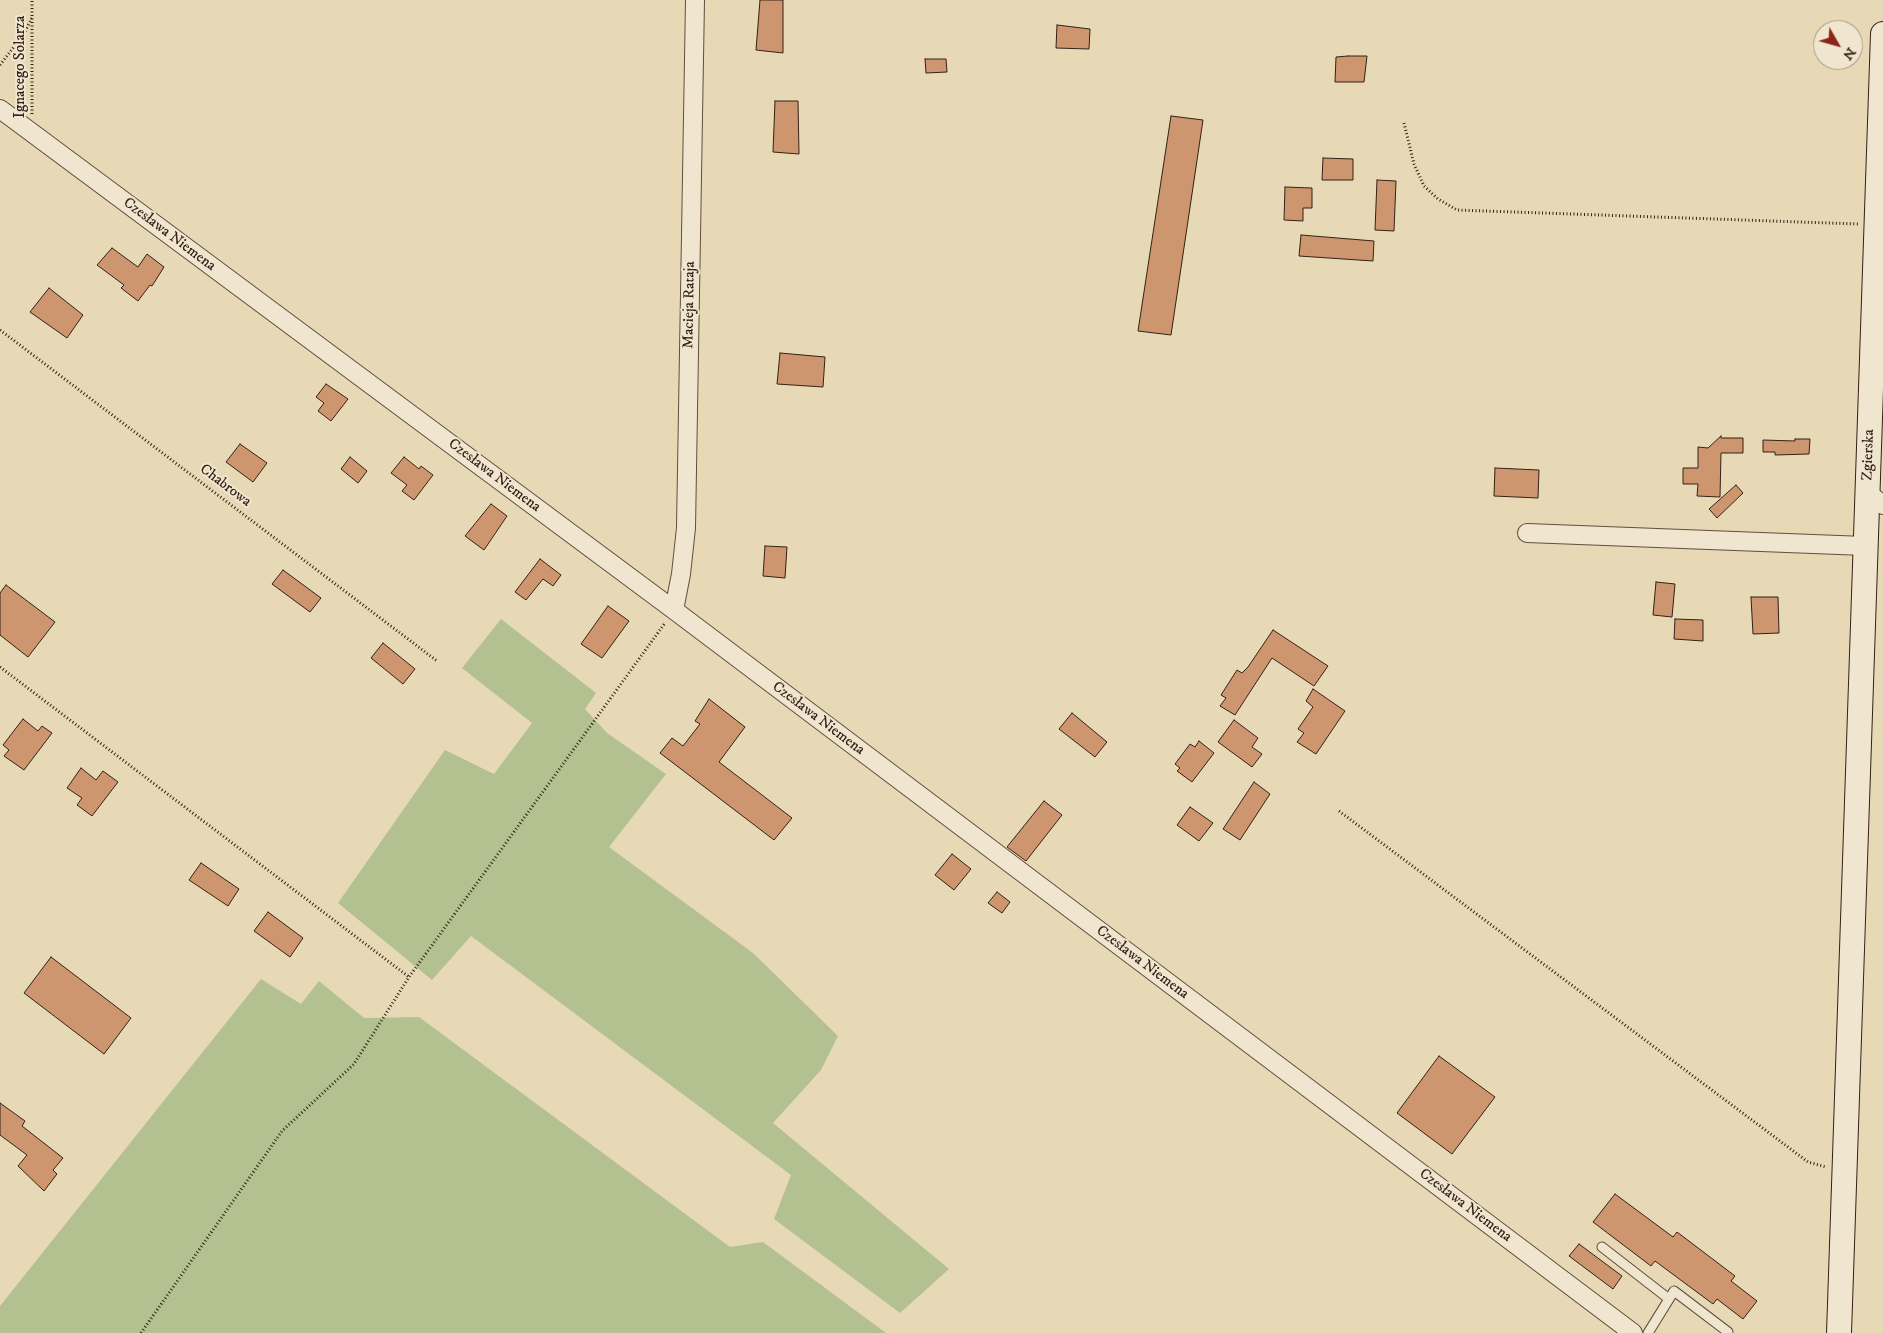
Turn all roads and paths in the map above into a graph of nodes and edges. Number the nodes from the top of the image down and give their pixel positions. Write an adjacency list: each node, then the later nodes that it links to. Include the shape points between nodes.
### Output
1 (32, 0): 3 (path, Ignacego Solarza)
2 (695, 0): 15 (street, Macieja Rataja, via 686,528)
3 (32, 17): 5 (path); 8 (path, Ignacego Solarza)
4 (1883, 34): 9 (main road, Zgierska)
5 (0, 65)
6 (0, 109): 8 (street, Czesława Niemena)
7 (1404, 123): 10 (path, via 1414,164 1424,186 1457,210)
8 (32, 133): 15 (street, Czesława Niemena)
9 (1880, 184): 10 (main road, Zgierska)
10 (1876, 224): 12 (main road, Zgierska)
11 (0, 330): 16 (path, Chabrowa)
12 (1875, 499): 14 (main road, Zgierska)
13 (1527, 533): 14 (street)
14 (1865, 546): 20 (main road, Zgierska)
15 (674, 610): 19 (path); 25 (street, Czesława Niemena)
16 (437, 661)
17 (0, 667): 19 (path)
18 (1339, 811): 20 (path, via 1808,1162 1830,1168)
19 (409, 977): 24 (path, via 354,1064 282,1132)
20 (1845, 1166): 27 (main road, Zgierska)
21 (1602, 1247): 22 (lane)
22 (1669, 1299): 23 (lane, via 1674,1291); 26 (lane)
23 (1728, 1332)
24 (141, 1333)
25 (1633, 1333)
26 (1648, 1333)
27 (1839, 1333)

